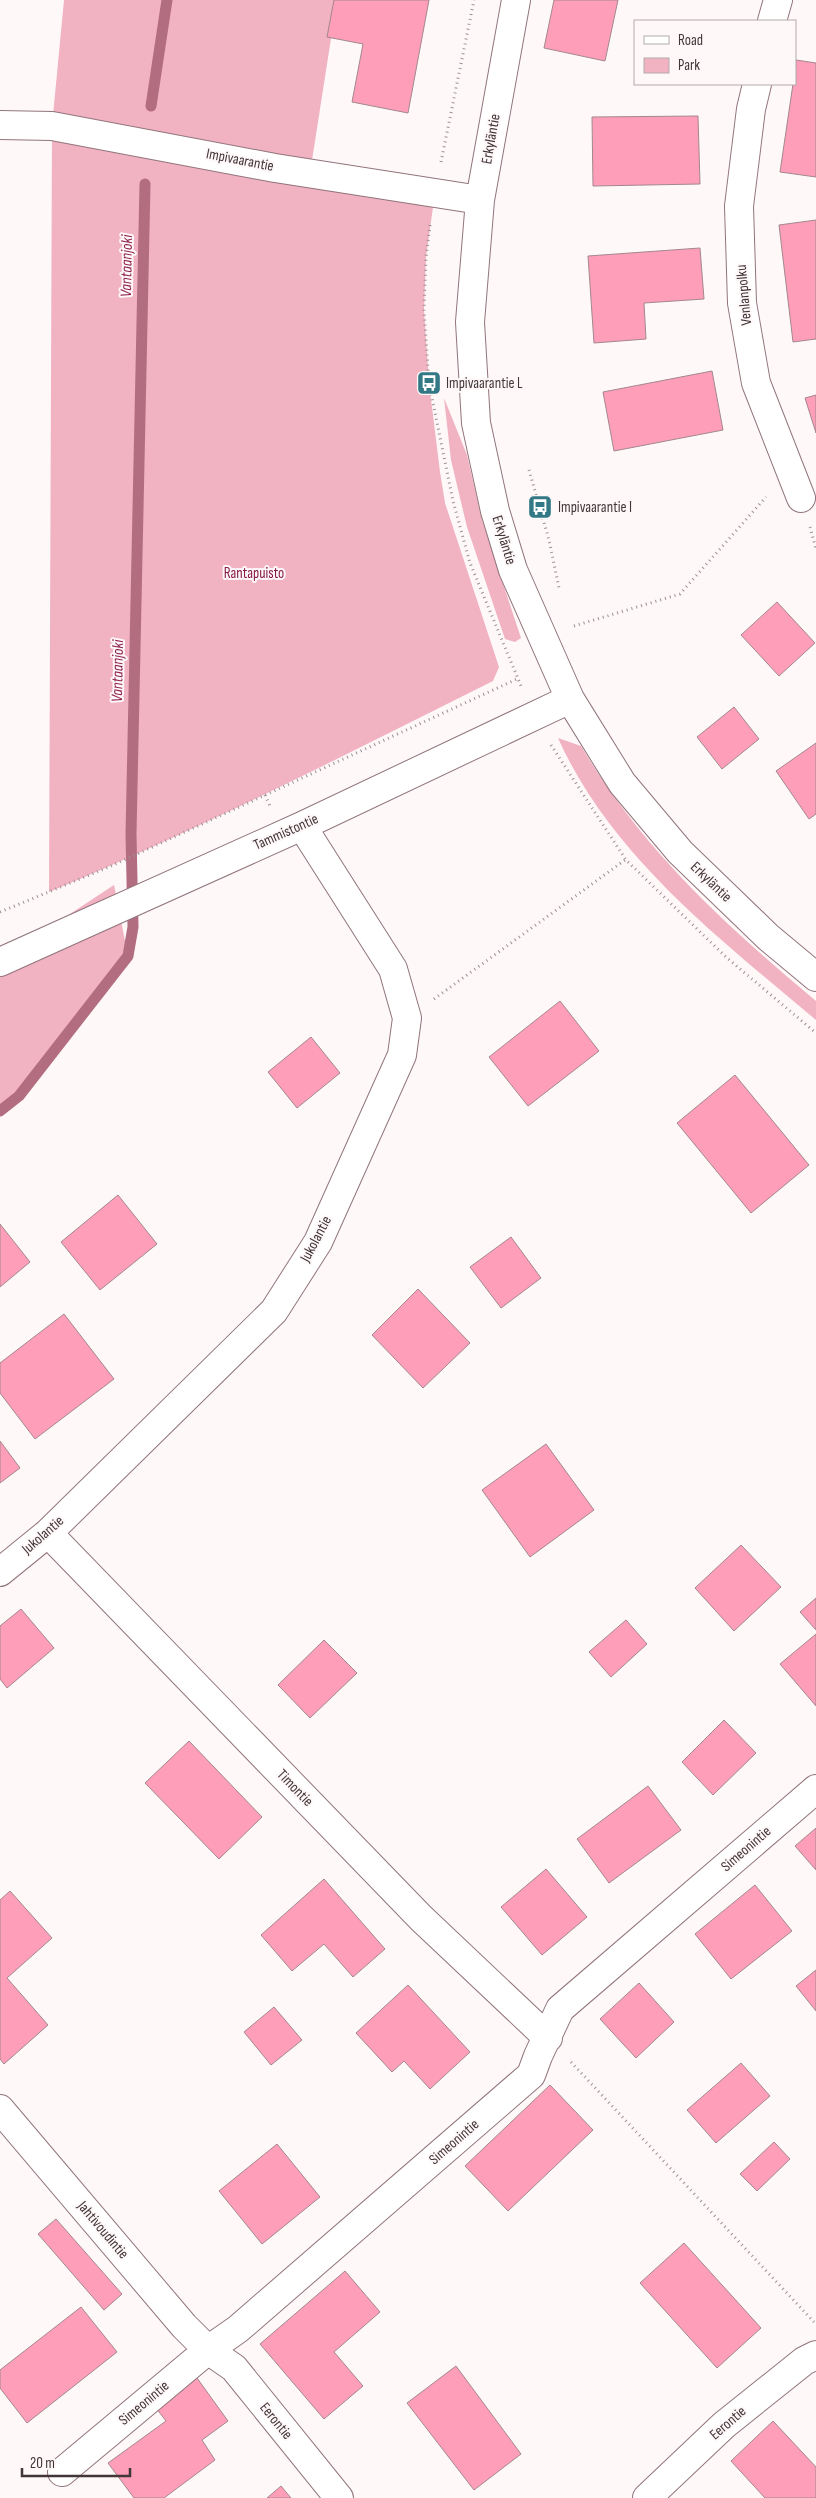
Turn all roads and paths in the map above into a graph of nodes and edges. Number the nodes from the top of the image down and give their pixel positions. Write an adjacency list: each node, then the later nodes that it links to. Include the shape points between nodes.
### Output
1 (516, 0): 6 (street, Erkyläntie)
2 (778, 0): 3 (street)
3 (772, 20)
4 (757, 85): 8 (street, Venlanpolku, via 739,206 742,303 756,383)
5 (0, 125): 6 (street, Impivaarantie, via 62,128 275,168)
6 (480, 200): 11 (street, Erkyläntie, via 470,322 476,423 512,570)
7 (529, 470): 10 (path, via 549,540)
8 (790, 470): 9 (street, Venlanpolku); 11 (path, via 680,594 567,628)
9 (801, 498)
10 (559, 591)
11 (543, 639): 12 (path); 14 (street, Erkyläntie)
12 (508, 656)
13 (517, 679): 17 (path, via 109,867)
14 (570, 699): 15 (street, Tammistontie); 19 (street, Erkyläntie, via 622,783 680,852 768,938)
15 (302, 826): 18 (street, Tammistontie); 20 (street, Jukolantie, via 393,969)
16 (626, 860): 20 (path)
17 (0, 912)
18 (0, 962)
19 (816, 977)
20 (407, 1018): 21 (street, Jukolantie, via 402,1055 318,1242 274,1311)
21 (48, 1534): 22 (street, Jukolantie); 24 (street, Timontie, via 421,1918)
22 (0, 1572)
23 (816, 1789): 24 (street, Simeonintie, via 560,2009)
24 (548, 2038): 26 (path); 27 (street, Simeonintie, via 531,2075 238,2329)
25 (0, 2109): 27 (street, Jahtivoudintie)
26 (816, 2324)
27 (208, 2350): 29 (street, Simeonintie); 30 (street, Eerontie, via 234,2368)
28 (816, 2355): 31 (street, Eerontie, via 724,2425)
29 (62, 2472)
30 (339, 2498)
31 (647, 2498)

